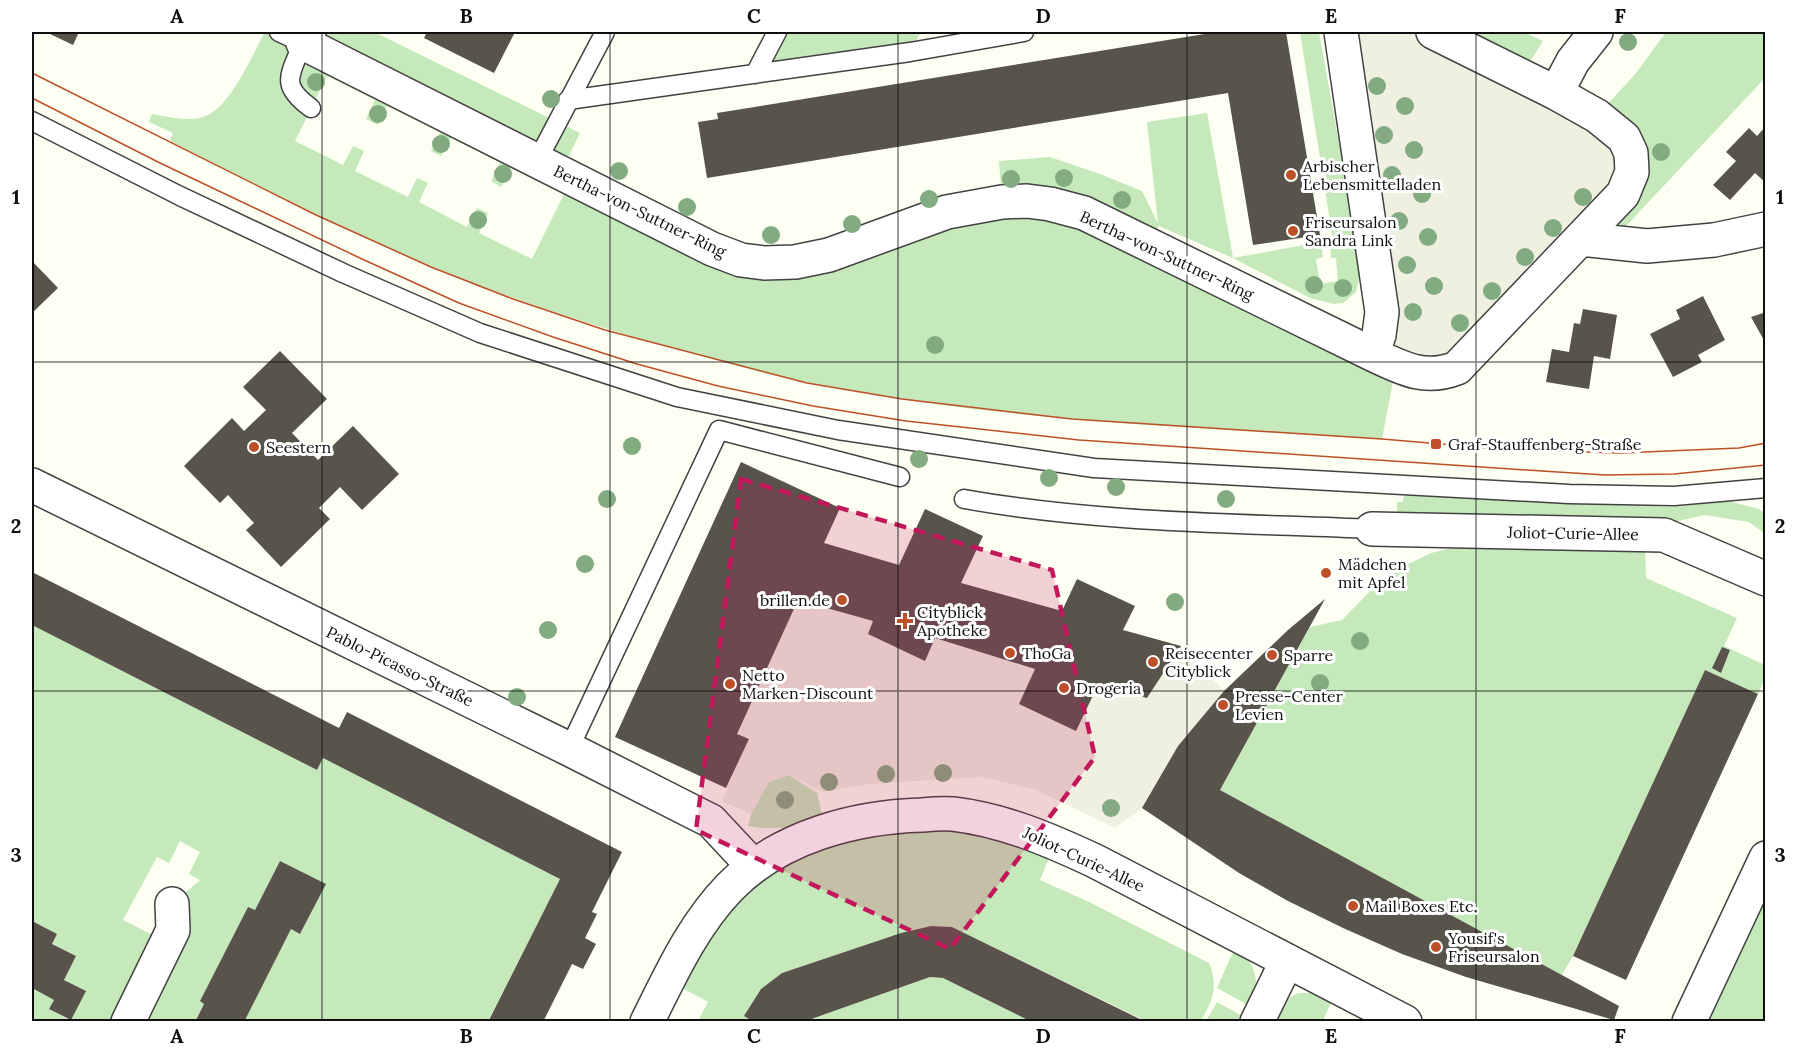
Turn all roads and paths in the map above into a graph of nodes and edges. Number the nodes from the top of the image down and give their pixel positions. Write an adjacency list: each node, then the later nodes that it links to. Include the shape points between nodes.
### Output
1 (605, 32): 10 (lane)
2 (777, 32): 8 (lane)
3 (1024, 32): 8 (lane)
4 (1341, 32): 16 (street, via 1382,312)
5 (1433, 32): 9 (street, Bertha-von-Suttner-Ring)
6 (1596, 32): 9 (street, via 1573,61)
7 (297, 35): 11 (lane, via 291,87 298,99); 13 (street, Bertha-von-Suttner-Ring)
8 (755, 74): 10 (lane)
9 (1556, 93): 15 (street, Bertha-von-Suttner-Ring, via 1597,116 1624,138 1631,153 1632,172 1623,194)
10 (568, 100): 13 (lane)
11 (312, 108)
12 (32, 121): 19 (lane, via 180,196 480,333 677,397 838,430 1094,468 1569,494 1674,496)
13 (537, 161): 16 (street, Bertha-von-Suttner-Ring, via 712,249 741,260 764,263 829,255 947,212 1002,202 1050,204 1084,213)
14 (1766, 229): 15 (street, via 1714,240 1647,246)
15 (1581, 239): 16 (street, Bertha-von-Suttner-Ring, via 1457,368 1442,374 1423,374)
16 (1372, 354)
17 (900, 477): 23 (lane, via 719,430)
18 (32, 485): 23 (street, Pablo-Picasso-Straße)
19 (1764, 491)
20 (964, 500): 21 (lane, via 1045,511 1171,520)
21 (1372, 529): 22 (street, Joliot-Curie-Allee, via 1664,535)
22 (1766, 579)
23 (568, 749): 25 (street, Pablo-Picasso-Straße, via 711,821)
24 (1766, 858): 32 (street)
25 (753, 866): 27 (street, Joliot-Curie-Allee, via 795,842 846,825 892,816 952,814 999,823 1055,843); 29 (street, Joliot-Curie-Allee, via 730,887 694,932)
26 (172, 904): 28 (street, via 173,930)
27 (1287, 961): 30 (street); 31 (street, Joliot-Curie-Allee)
28 (128, 1022)
29 (647, 1022)
30 (1257, 1022)
31 (1405, 1022)
32 (1689, 1022)

